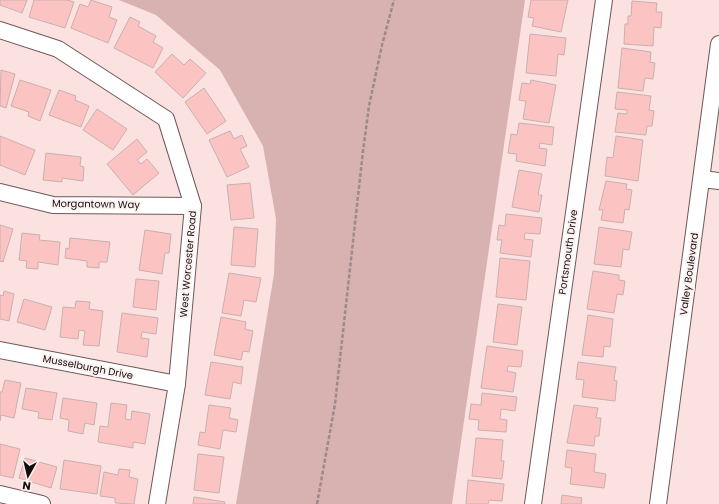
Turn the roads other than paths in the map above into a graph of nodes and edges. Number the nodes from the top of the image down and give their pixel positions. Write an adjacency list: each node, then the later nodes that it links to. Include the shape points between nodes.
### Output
1 (604, 0): 13 (street, Portsmouth Drive)
2 (0, 30): 7 (street, West Worcester Road, via 58,49 166,119)
3 (719, 44): 4 (street, Valley Boulevard)
4 (702, 179): 5 (street); 14 (street, Valley Boulevard)
5 (719, 181)
6 (0, 192): 7 (street, Morgantown Way, via 53,205)
7 (193, 206): 9 (street, West Worcester Road)
8 (0, 350): 9 (street, Musselburgh Drive)
9 (177, 384): 12 (street, West Worcester Road)
10 (0, 494): 11 (street)
11 (42, 504)
12 (157, 504)
13 (533, 504)
14 (658, 504)

